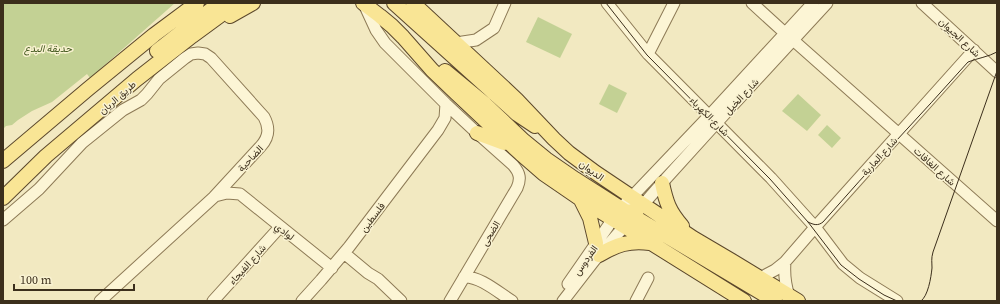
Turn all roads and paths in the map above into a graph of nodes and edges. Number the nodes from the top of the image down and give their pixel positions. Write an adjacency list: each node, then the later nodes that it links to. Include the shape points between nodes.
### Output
1 (181, 3): 16 (main road, via 166,17)
2 (198, 3): 16 (main road)
3 (220, 3): 33 (main road, via 172,38 126,77)
4 (237, 3): 20 (main road, طريق الريان)
5 (253, 3): 20 (main road, via 230,15 192,43)
6 (363, 3): 19 (main road, via 392,26); 24 (street, via 382,39)
7 (394, 3): 29 (main road, via 516,114)
8 (413, 3): 18 (main road, الديوان)
9 (506, 3): 18 (street, via 494,28 476,40)
10 (607, 3): 22 (street, شارع الكهرباء)
11 (674, 3): 22 (street)
12 (752, 3): 17 (street)
13 (813, 3): 17 (street, شارع الخيل)
14 (827, 3): 17 (street, شارع الخيل)
15 (922, 3): 21 (street, شارع الجيوان)
16 (154, 35): 34 (main road)
17 (788, 40): 27 (street, شارع الخيل); 31 (street, شارع الغافات, via 802,48)
18 (456, 43): 29 (main road, الديوان)
19 (414, 49): 32 (main road, via 432,70); 43 (main road, via 454,78 524,141)
20 (173, 50): 33 (main road, طريق الريان)
21 (974, 50): 23 (street, شارع الجيوان); 31 (street, شارع المارية)
22 (648, 54): 27 (street, شارع الكهرباء)
23 (997, 72)
24 (446, 104): 26 (street); 28 (street, فلسطين, via 445,118)
25 (129, 106): 35 (street, الضاحية, via 141,100 159,79 188,56 198,53 208,56 262,115 268,126 264,143); 44 (street, طريق الريان, via 82,142 39,189)
26 (460, 117): 28 (street, فلسطين); 30 (street)
27 (713, 119): 36 (street, شارع الخيل); 39 (street, شارع الخيل); 47 (street, شارع الكهرباء)
28 (438, 130): 51 (street, فلسطين)
29 (545, 130): 39 (main road, الديوان, via 569,154)
30 (477, 133): 32 (main road); 54 (street, الضحى, via 517,169 520,182)
31 (898, 134): 45 (street, شارع الغافات); 47 (street, شارع المارية)
32 (511, 146): 41 (main road, via 544,174)
33 (46, 156): 40 (main road, طريق الريان)
34 (3, 161)
35 (239, 170): 37 (street); 38 (street, الضاحية)
36 (662, 183): 42 (street, شارع الخيل); 48 (main road, via 671,211)
37 (240, 194): 38 (street, via 227,192); 46 (street, لوادي)
38 (214, 197): 58 (street, الضاحية)
39 (631, 197): 42 (main road, الديوان); 43 (street, شارع الخيل)
40 (3, 198)
41 (579, 198): 43 (main road); 50 (main road, via 590,218)
42 (643, 205): 43 (main road, via 626,212); 48 (main road, الديوان)
43 (623, 218): 49 (main road); 50 (street, الفردوس); 68 (main road)
44 (3, 220)
45 (997, 220)
46 (280, 227): 53 (street, لوادي); 59 (street, شارع الفيحاء)
47 (815, 227): 52 (street, شارع المارية); 69 (street, شارع الكهرباء, via 843,264)
48 (693, 238): 56 (main road, الديوان)
49 (651, 243): 50 (main road, via 627,243); 67 (main road)
50 (598, 249): 64 (street, الفردوس); 65 (street, الفردوس)
51 (346, 250): 53 (street, فلسطين); 61 (street, via 368,266)
52 (785, 262): 56 (street, شارع المارية); 57 (street, via 785,282)
53 (332, 268): 60 (street, فلسطين)
54 (464, 277): 62 (street, الضحى); 63 (street, via 482,282)
55 (648, 278): 66 (street)
56 (760, 278): 57 (main road, الديوان)
57 (794, 298)
58 (100, 301)
59 (213, 301)
60 (302, 301)
61 (401, 301)
62 (450, 301)
63 (512, 301)
64 (557, 301)
65 (564, 301)
66 (636, 301)
67 (744, 301)
68 (775, 301)
69 (897, 301)

